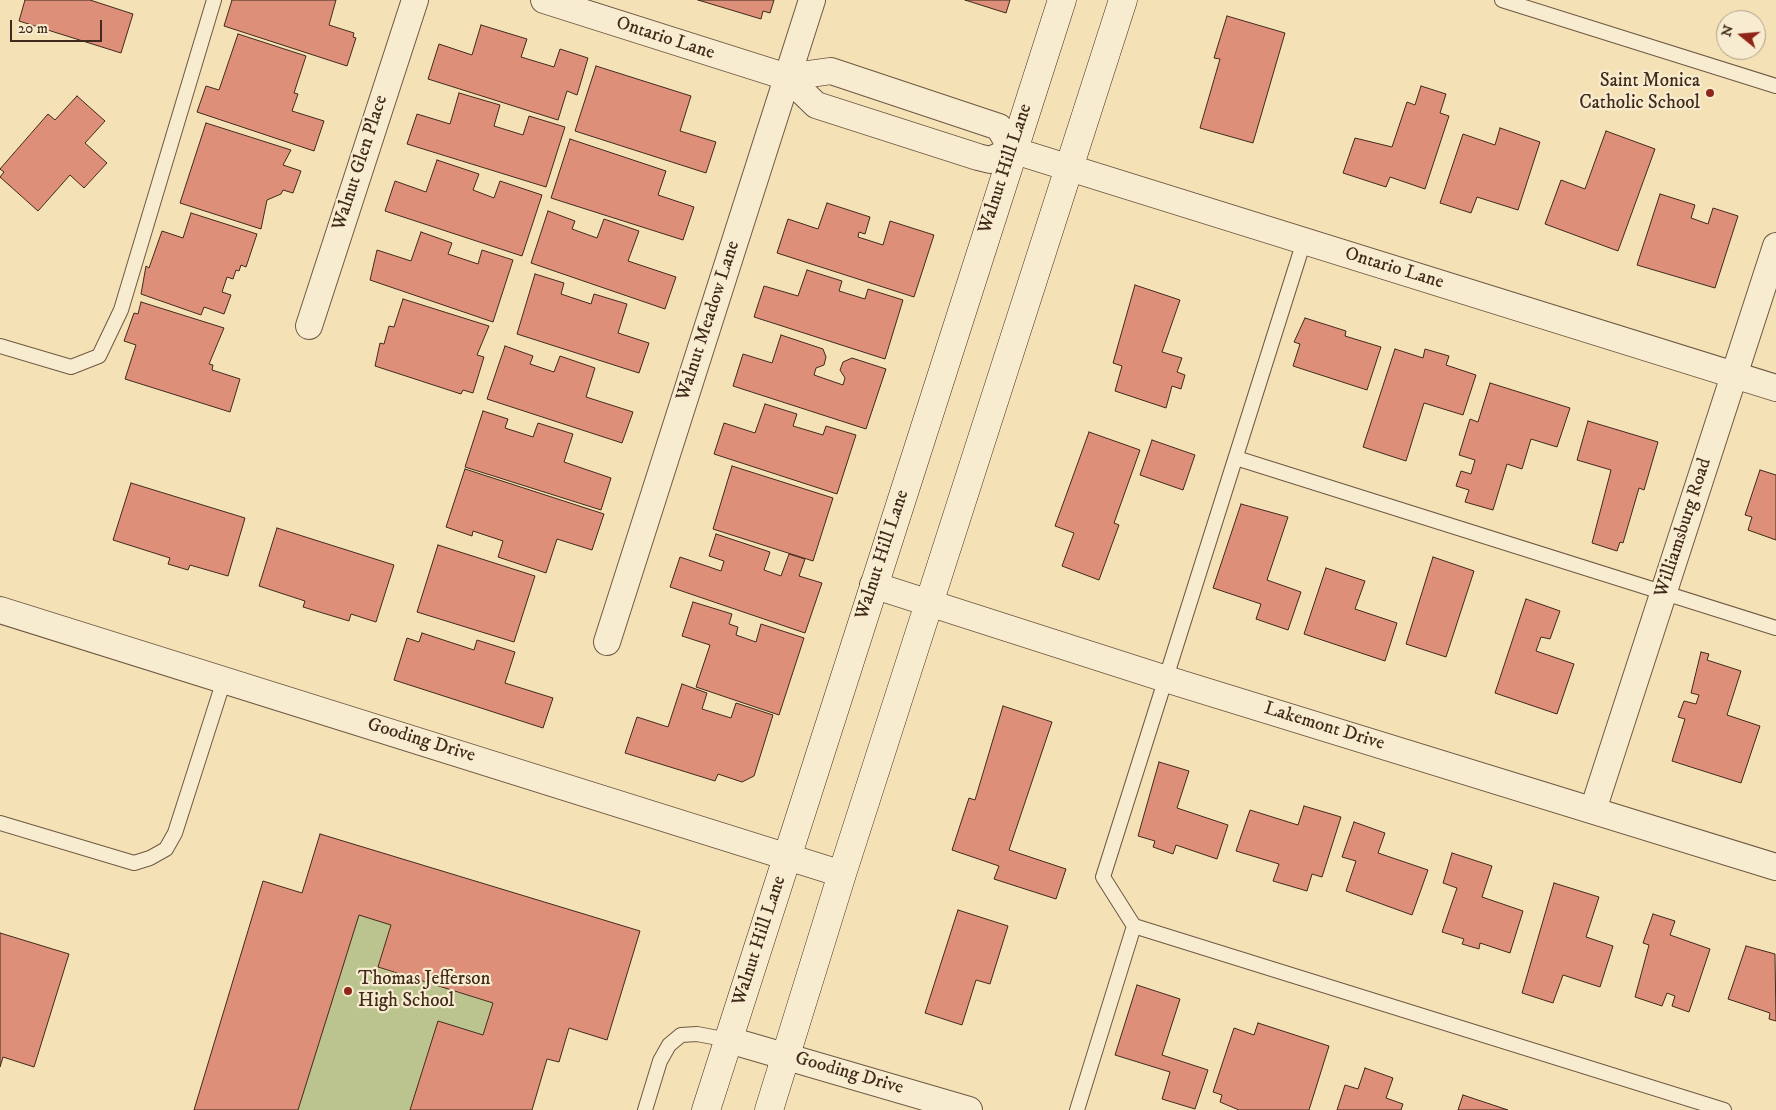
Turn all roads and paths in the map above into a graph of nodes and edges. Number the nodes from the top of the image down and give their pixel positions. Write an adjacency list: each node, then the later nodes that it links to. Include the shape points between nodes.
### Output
1 (214, 0): 15 (lane, via 121,310 100,356 70,367)
2 (414, 0): 14 (street, Walnut Glen Place)
3 (544, 0): 8 (street, Ontario Lane)
4 (812, 0): 8 (street, Walnut Meadow Lane)
5 (1062, 0): 10 (main road, Walnut Hill Lane)
6 (1123, 0): 11 (main road)
7 (1502, 0): 9 (lane)
8 (787, 77): 10 (street, Ontario Lane, via 816,105 990,160); 10 (street, Ontario Lane, via 831,71 999,127); 24 (street, Walnut Meadow Lane)
9 (1776, 86)
10 (1012, 150): 11 (street, Ontario Lane); 19 (main road, Walnut Hill Lane)
11 (1068, 168): 12 (street, Ontario Lane); 21 (main road)
12 (1304, 241): 16 (street, Ontario Lane); 18 (lane)
13 (1776, 246): 16 (street, Williamsburg Road)
14 (309, 326)
15 (0, 346)
16 (1734, 375): 17 (street, Ontario Lane); 20 (street, Williamsburg Road)
17 (1776, 388)
18 (1236, 458): 20 (lane); 25 (lane)
19 (873, 585): 21 (street, Lakemont Drive); 29 (main road, Walnut Hill Lane)
20 (1663, 593): 23 (lane); 27 (street, Williamsburg Road)
21 (928, 603): 25 (street, Lakemont Drive); 31 (main road)
22 (0, 610): 26 (street, Gooding Drive)
23 (1776, 628)
24 (607, 642)
25 (1166, 679): 27 (street, Lakemont Drive); 32 (lane, via 1103,877)
26 (224, 680): 28 (lane, via 175,833 166,849 134,863); 29 (street, Gooding Drive)
27 (1592, 810): 30 (street, Lakemont Drive)
28 (0, 823)
29 (787, 856): 31 (street, Gooding Drive); 33 (main road, Walnut Hill Lane)
30 (1776, 867)
31 (842, 874): 34 (main road)
32 (1134, 926): 39 (lane); 40 (lane)
33 (729, 1040): 34 (street, Gooding Drive); 35 (lane, via 697,1034 681,1035 669,1045 660,1061); 36 (main road, Walnut Hill Lane)
34 (786, 1056): 37 (main road); 38 (street, Gooding Drive)
35 (645, 1110)
36 (706, 1110)
37 (769, 1110)
38 (969, 1110)
39 (1077, 1110)
40 (1724, 1110)

